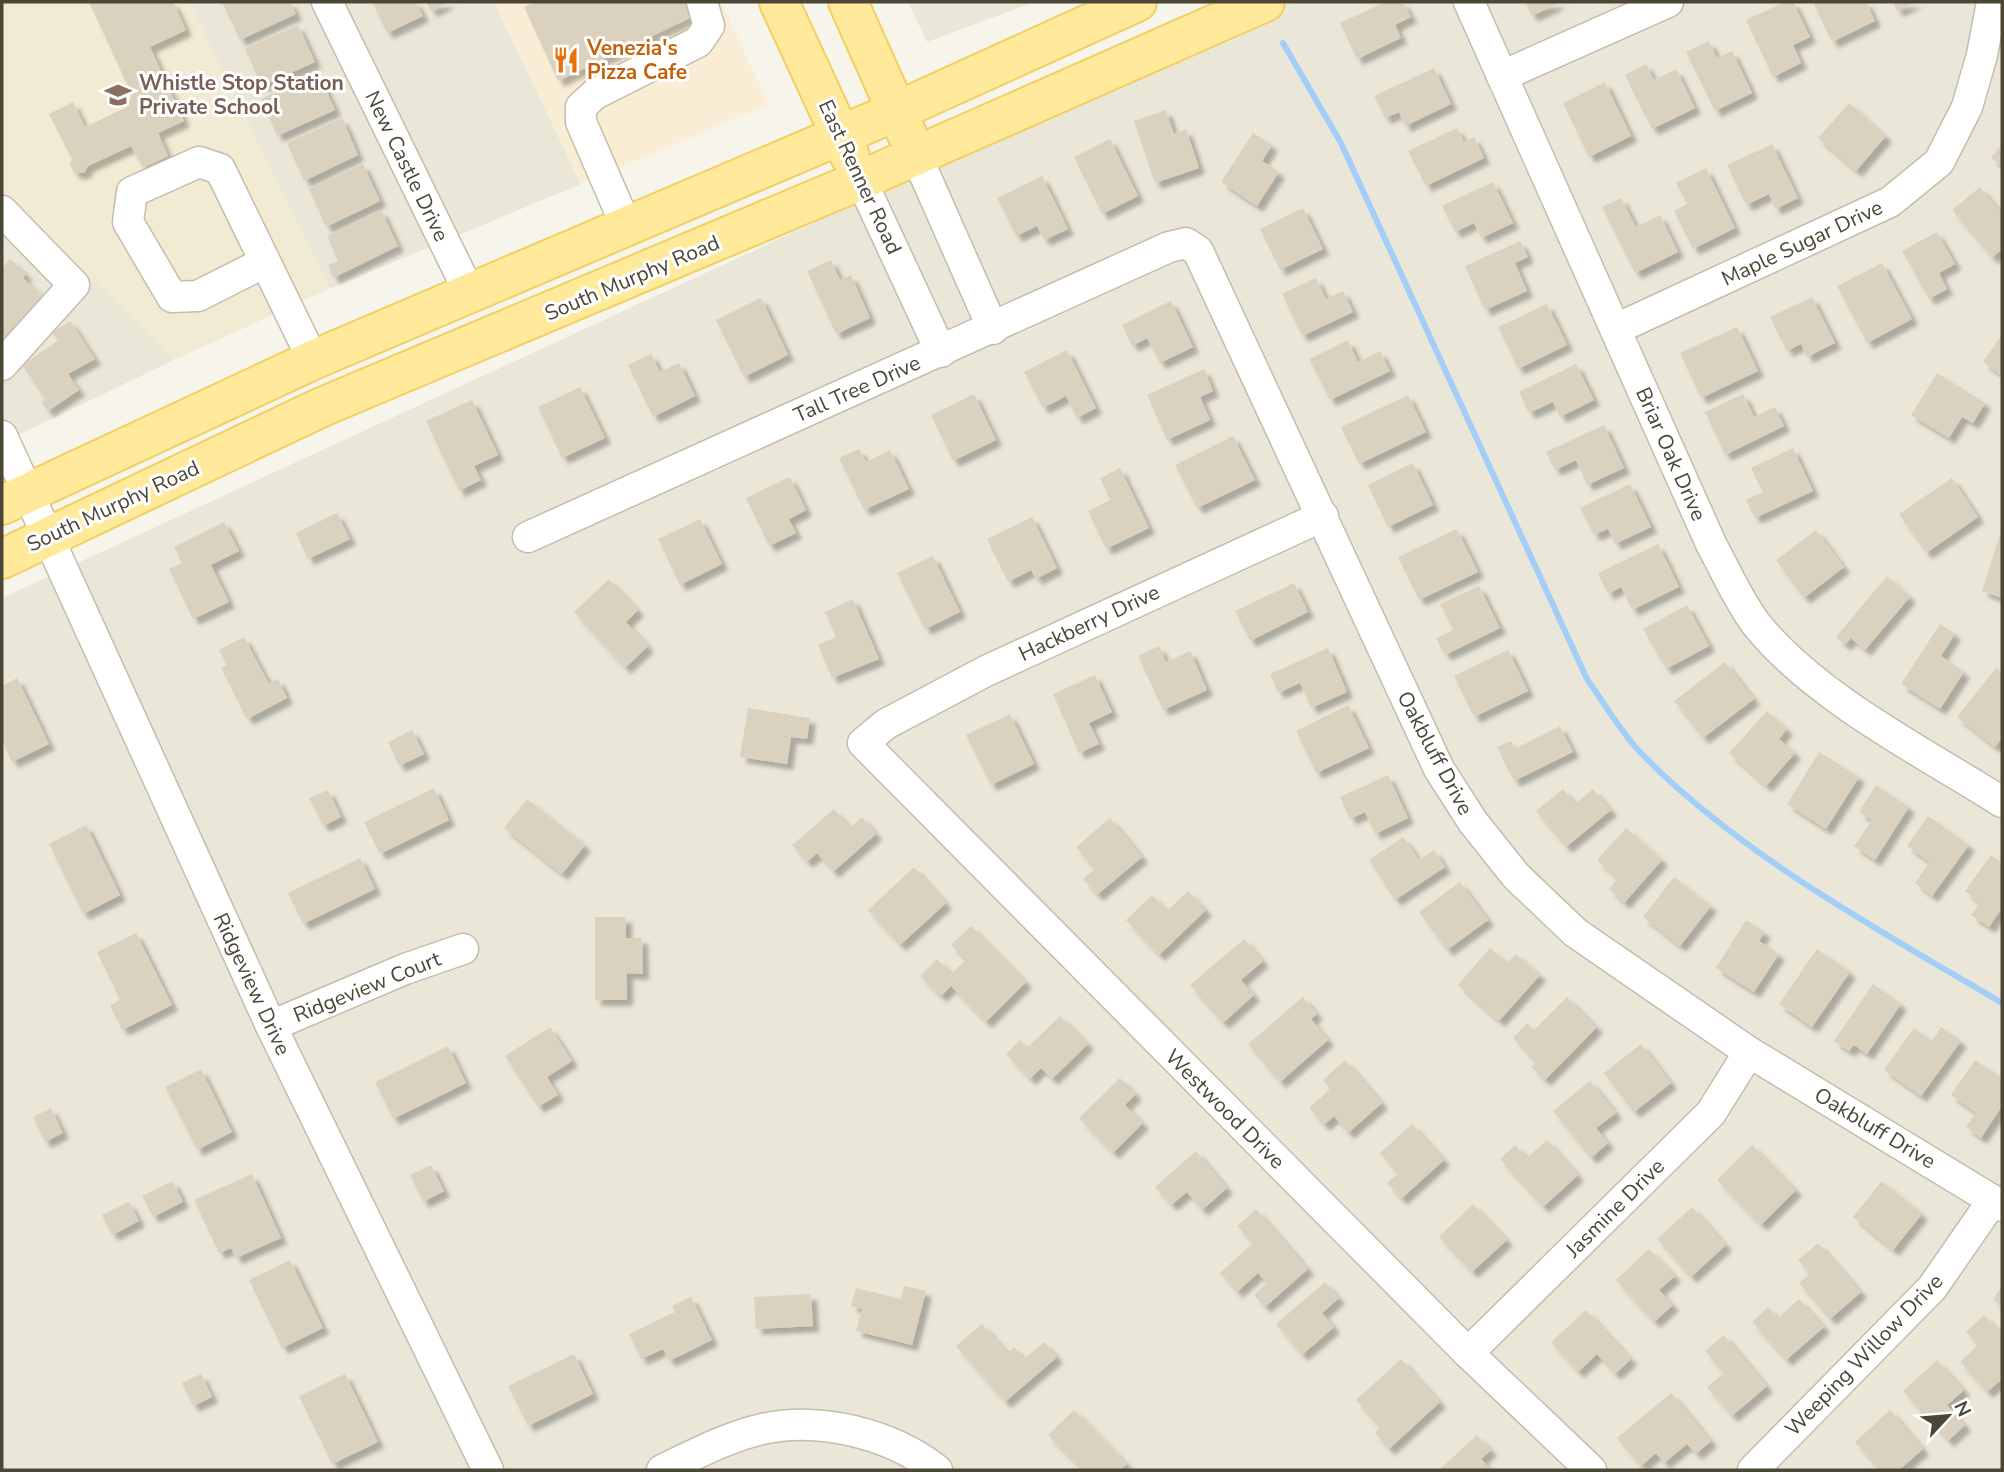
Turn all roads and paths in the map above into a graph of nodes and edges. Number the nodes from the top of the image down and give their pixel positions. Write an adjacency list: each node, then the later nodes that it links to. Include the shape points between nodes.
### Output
1 (327, 2): 19 (street, New Castle Drive)
2 (702, 2): 16 (street, via 709,26 698,42 595,94 581,107 581,122)
3 (779, 2): 12 (main road, East Renner Road)
4 (848, 2): 11 (main road)
5 (1137, 2): 11 (main road)
6 (1265, 2): 13 (main road, South Murphy Road)
7 (1469, 2): 10 (street, Briar Oak Drive)
8 (1668, 2): 10 (street)
9 (1992, 2): 21 (street, Maple Sugar Drive, via 1967,107 1939,162 1890,202)
10 (1502, 76): 21 (street, Briar Oak Drive)
11 (897, 111): 12 (main road); 13 (main road)
12 (840, 134): 14 (main road, East Renner Road); 16 (main road)
13 (916, 155): 14 (main road, South Murphy Road); 20 (street)
14 (861, 180): 22 (street, East Renner Road); 29 (main road, South Murphy Road, via 323,407)
15 (2, 211): 24 (street, via 74,285)
16 (627, 228): 19 (main road)
17 (1186, 243): 20 (street, Tall Tree Drive); 27 (street, Oakbluff Drive, via 1198,251)
18 (265, 262): 18 (street, via 220,169 199,162 132,192 128,222 172,298 198,296); 23 (street)
19 (469, 292): 23 (main road)
20 (993, 329): 22 (street, Tall Tree Drive)
21 (1616, 329): 32 (street, Briar Oak Drive, via 1712,546 1756,623 1795,664 1873,722)
22 (941, 352): 28 (street, Tall Tree Drive)
23 (313, 360): 26 (main road)
24 (2, 365)
25 (2, 436): 26 (street, Ridgeview Drive)
26 (15, 499): 29 (street, Ridgeview Drive)
27 (1323, 516): 31 (street, Hackberry Drive, via 986,670 886,724); 35 (street, Oakbluff Drive, via 1420,733 1473,822 1516,876 1576,933)
28 (528, 537)
29 (48, 538): 30 (main road, South Murphy Road); 34 (street, Ridgeview Drive)
30 (2, 559)
31 (863, 743): 37 (street, Westwood Drive)
32 (2002, 802)
33 (463, 949): 34 (street, Ridgeview Court)
34 (271, 1026): 38 (street, Ridgeview Drive)
35 (1749, 1052): 36 (street, Oakbluff Drive); 37 (street, Jasmine Drive, via 1711,1113)
36 (1997, 1203): 42 (street, Weeping Willow Drive, via 1932,1288)
37 (1468, 1353): 41 (street, Westwood Drive)
38 (488, 1470)
39 (662, 1470): 40 (street, via 733,1438 786,1426 852,1431 897,1447)
40 (937, 1470)
41 (1591, 1470)
42 (1753, 1470)

